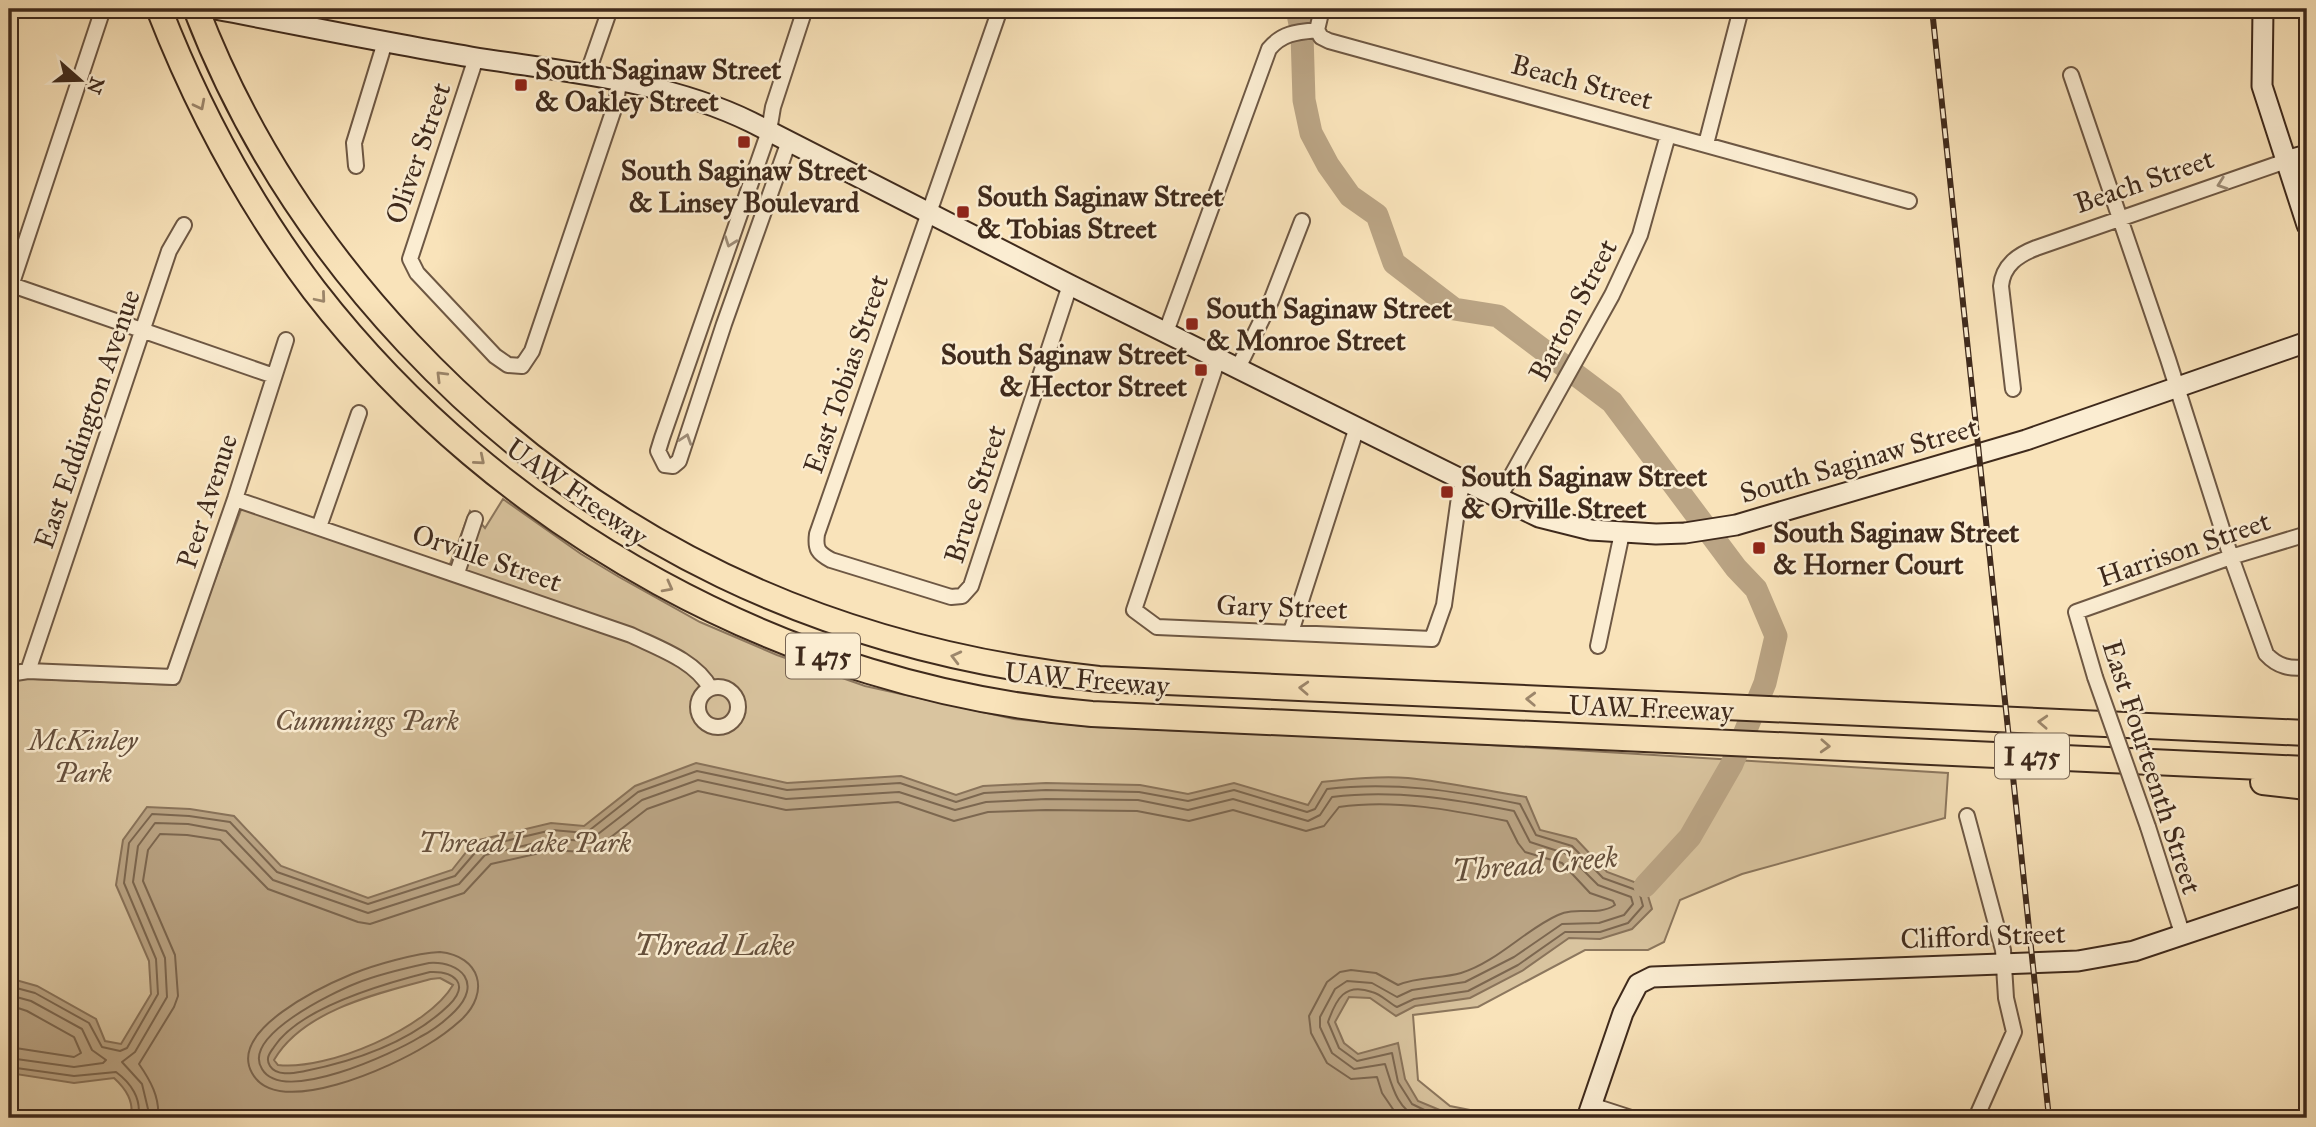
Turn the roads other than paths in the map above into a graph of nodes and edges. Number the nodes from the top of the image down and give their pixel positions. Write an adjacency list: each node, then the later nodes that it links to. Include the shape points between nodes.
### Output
1 (103, 9): 32 (street)
2 (159, 9): 66 (highway, UAW Freeway / I 475, one-way to 66, via 216,136 256,205 316,292 393,377 457,441 540,508 623,563 719,613 792,644 962,695 1041,709)
3 (196, 9): 64 (highway, UAW Freeway / I 475, one-way to 3, via 1099,679 969,660 812,614 742,585 653,539 577,491 514,443 441,377 361,290 302,212 263,149)
4 (215, 9): 11 (main road, South Saginaw Street)
5 (610, 9): 15 (street)
6 (805, 9): 18 (street)
7 (1000, 9): 26 (street, East Tobias Street)
8 (1322, 9): 12 (street)
9 (1741, 9): 21 (street)
10 (2263, 9): 23 (main road, via 2262,86)
11 (239, 11): 13 (main road, South Saginaw Street)
12 (1317, 30): 19 (street, Beach Street, via 1329,41); 36 (street, via 1291,33 1269,49)
13 (385, 42): 14 (main road, South Saginaw Street); 24 (street, via 354,143)
14 (476, 58): 15 (main road, South Saginaw Street); 17 (street, Oliver Street, via 412,247 411,263 508,365 523,366 532,351)
15 (587, 75): 17 (main road, South Saginaw Street)
16 (2071, 75): 27 (street)
17 (620, 82): 18 (main road, South Saginaw Street, via 689,98)
18 (769, 131): 20 (main road, South Saginaw Street); 33 (street, one-way to 33)
19 (1668, 135): 21 (street, Beach Street); 47 (street, Barton Street, via 1640,235 1612,295)
20 (789, 141): 26 (main road, South Saginaw Street); 34 (street)
21 (1706, 144): 25 (street, Beach Street)
22 (2307, 155): 23 (main road, Beach Street)
23 (2287, 161): 27 (street, Beach Street, one-way to 27); 30 (main road)
24 (356, 166)
25 (1909, 201)
26 (928, 211): 31 (main road, South Saginaw Street); 55 (street, East Tobias Street, via 815,546 831,560 951,597)
27 (2120, 220): 42 (street); 43 (street, Beach Street, via 2021,255 2005,270 2001,286)
28 (1302, 221): 40 (street, via 1271,301)
29 (184, 225): 35 (street, East Eddington Avenue, via 169,251)
30 (2307, 225)
31 (1070, 285): 36 (main road, South Saginaw Street); 55 (street, Bruce Street, via 971,586)
32 (10, 287): 35 (street)
33 (703, 317): 34 (street); 34 (street, one-way to 34, via 659,451 665,465 679,461)
34 (724, 324)
35 (142, 331): 41 (street); 60 (street, East Eddington Avenue)
36 (1166, 331): 39 (main road, South Saginaw Street)
37 (286, 340): 41 (street, Peer Avenue)
38 (2307, 342): 42 (main road, South Saginaw Street)
39 (1219, 359): 40 (main road, South Saginaw Street); 57 (street, Gary Street, via 1134,610 1157,627)
40 (1238, 368): 45 (main road, South Saginaw Street)
41 (274, 376): 48 (street, Peer Avenue)
42 (2177, 387): 51 (main road, South Saginaw Street, via 1983,453 1736,526 1685,533); 53 (street)
43 (2013, 389)
44 (359, 413): 50 (street)
45 (1357, 427): 46 (main road, South Saginaw Street); 57 (street)
46 (1464, 482): 47 (main road, South Saginaw Street); 57 (street, Gary Street, via 1444,606 1432,639)
47 (1499, 498): 51 (main road, South Saginaw Street, via 1564,525)
48 (235, 499): 50 (street, Orville Street); 60 (street, Peer Avenue, via 173,677)
49 (475, 519): 54 (street)
50 (319, 527): 54 (street, Orville Street)
51 (1622, 533): 58 (street)
52 (2307, 534): 53 (street, Harrison Street)
53 (2231, 556): 56 (street, Harrison Street); 59 (street, via 2266,654 2274,663 2293,669)
54 (457, 573): 62 (street, Orville Street, via 631,635 695,670)
55 (962, 596)
56 (2076, 612): 71 (street, East Fourteenth Street, bridge)
57 (1291, 632)
58 (1598, 646)
59 (2307, 667)
60 (28, 671): 61 (street)
61 (9, 674)
62 (710, 688)
63 (2307, 717): 64 (highway)
64 (2091, 724): 65 (highway, UAW Freeway / I 475)
65 (2307, 733)
66 (2075, 758): 67 (highway, UAW Freeway / I 475); 68 (highway)
67 (2307, 769)
68 (2307, 787)
69 (1967, 816): 72 (street)
70 (2307, 893): 71 (main road, Clifford Street)
71 (2182, 936): 72 (main road, Clifford Street, via 2078,961)
72 (2005, 963): 73 (main road, Clifford Street, via 1652,977 1638,984 1623,1013); 75 (street, via 2006,998 2014,1032)
73 (1589, 1112): 74 (street)
74 (1631, 1118)
75 (1976, 1118)

